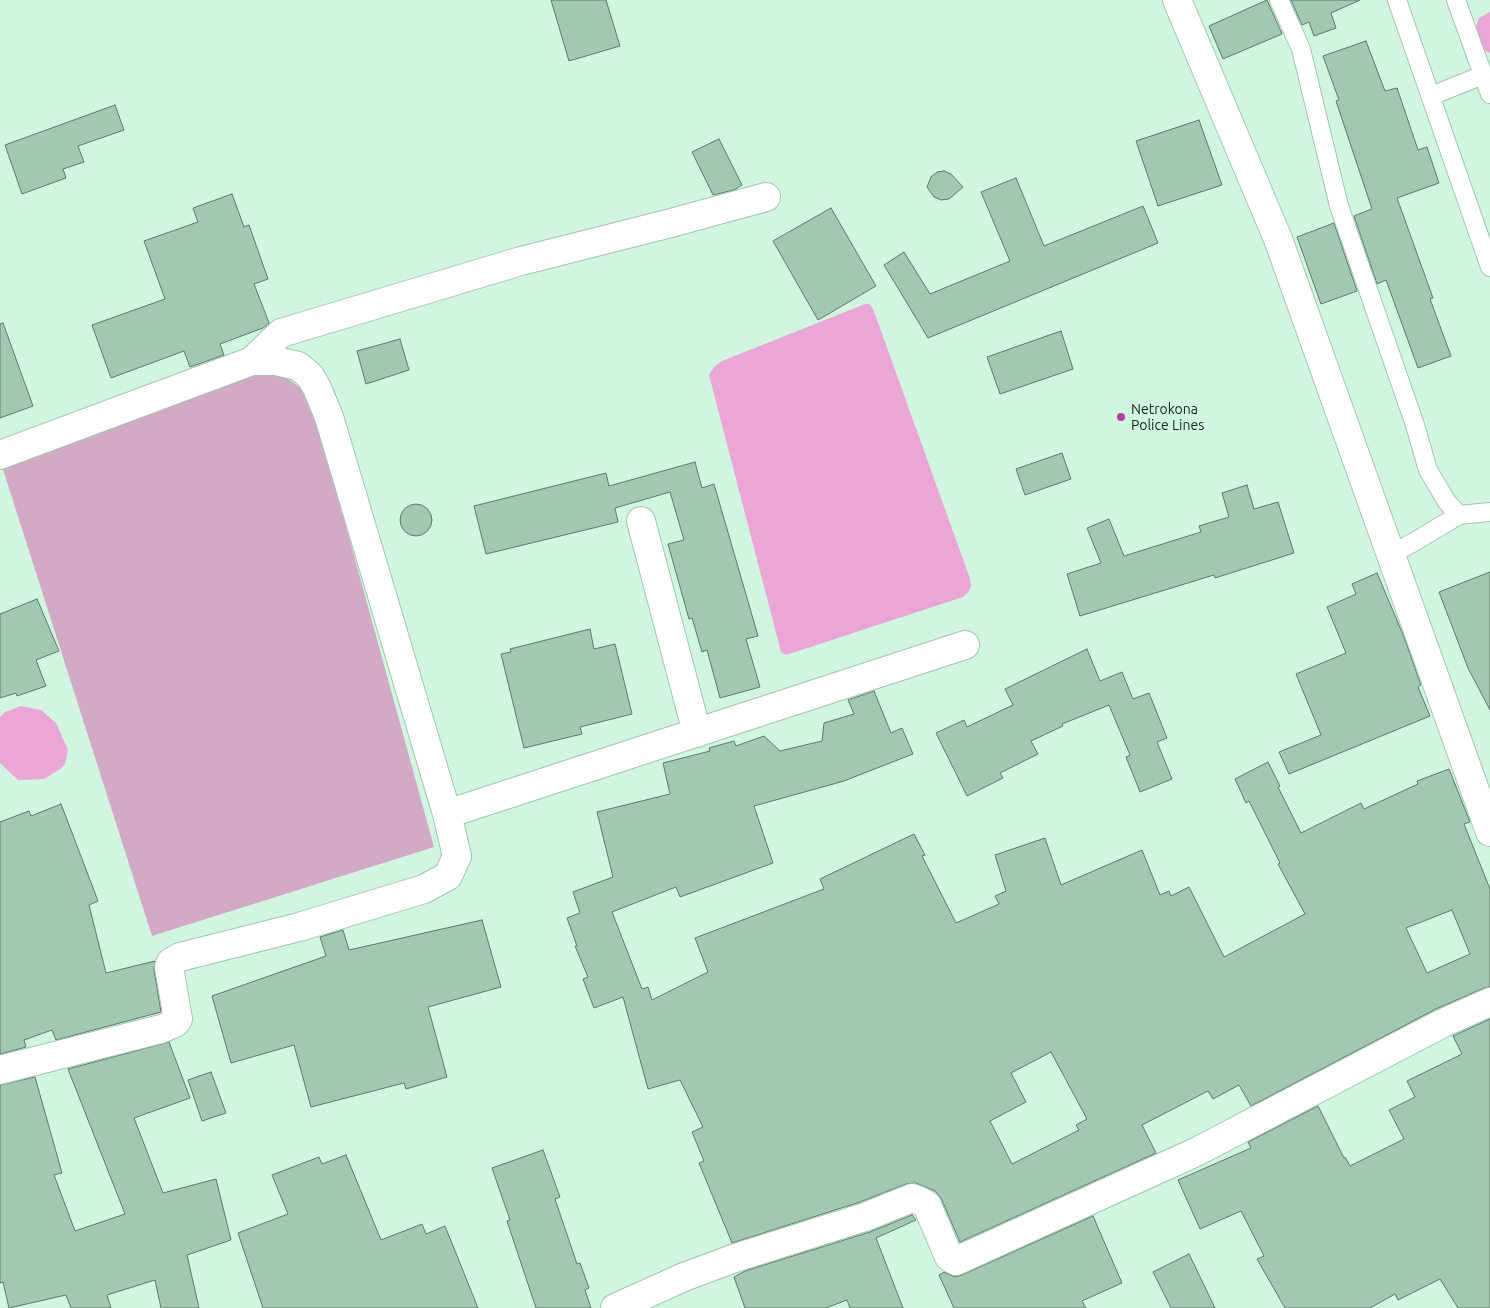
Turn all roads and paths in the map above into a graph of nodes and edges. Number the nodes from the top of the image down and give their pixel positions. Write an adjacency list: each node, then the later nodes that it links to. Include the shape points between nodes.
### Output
1 (1177, 0): 15 (street, via 1278,239)
2 (1279, 0): 13 (lane, via 1300,49 1339,206 1428,470 1447,502)
3 (1397, 0): 7 (lane)
4 (1456, 0): 5 (lane)
5 (1483, 75): 6 (lane); 7 (lane)
6 (1490, 94)
7 (1430, 96): 9 (lane)
8 (766, 197): 10 (street, via 521,261 281,333)
9 (1490, 267)
10 (252, 361): 11 (street); 18 (street, via 298,366 310,376 317,388 329,417)
11 (0, 455)
12 (1490, 512): 13 (lane)
13 (1459, 515): 15 (lane)
14 (641, 520): 17 (street)
15 (1392, 554): 19 (street)
16 (965, 645): 17 (street)
17 (697, 733): 18 (street)
18 (447, 814): 21 (street, via 457,856 448,876 424,889 308,925 180,957 169,967 176,1023)
19 (1490, 832)
20 (1490, 1002): 22 (street, via 1196,1152 956,1260 949,1257 927,1205 912,1198 865,1217 734,1258)
21 (0, 1070)
22 (615, 1308)

